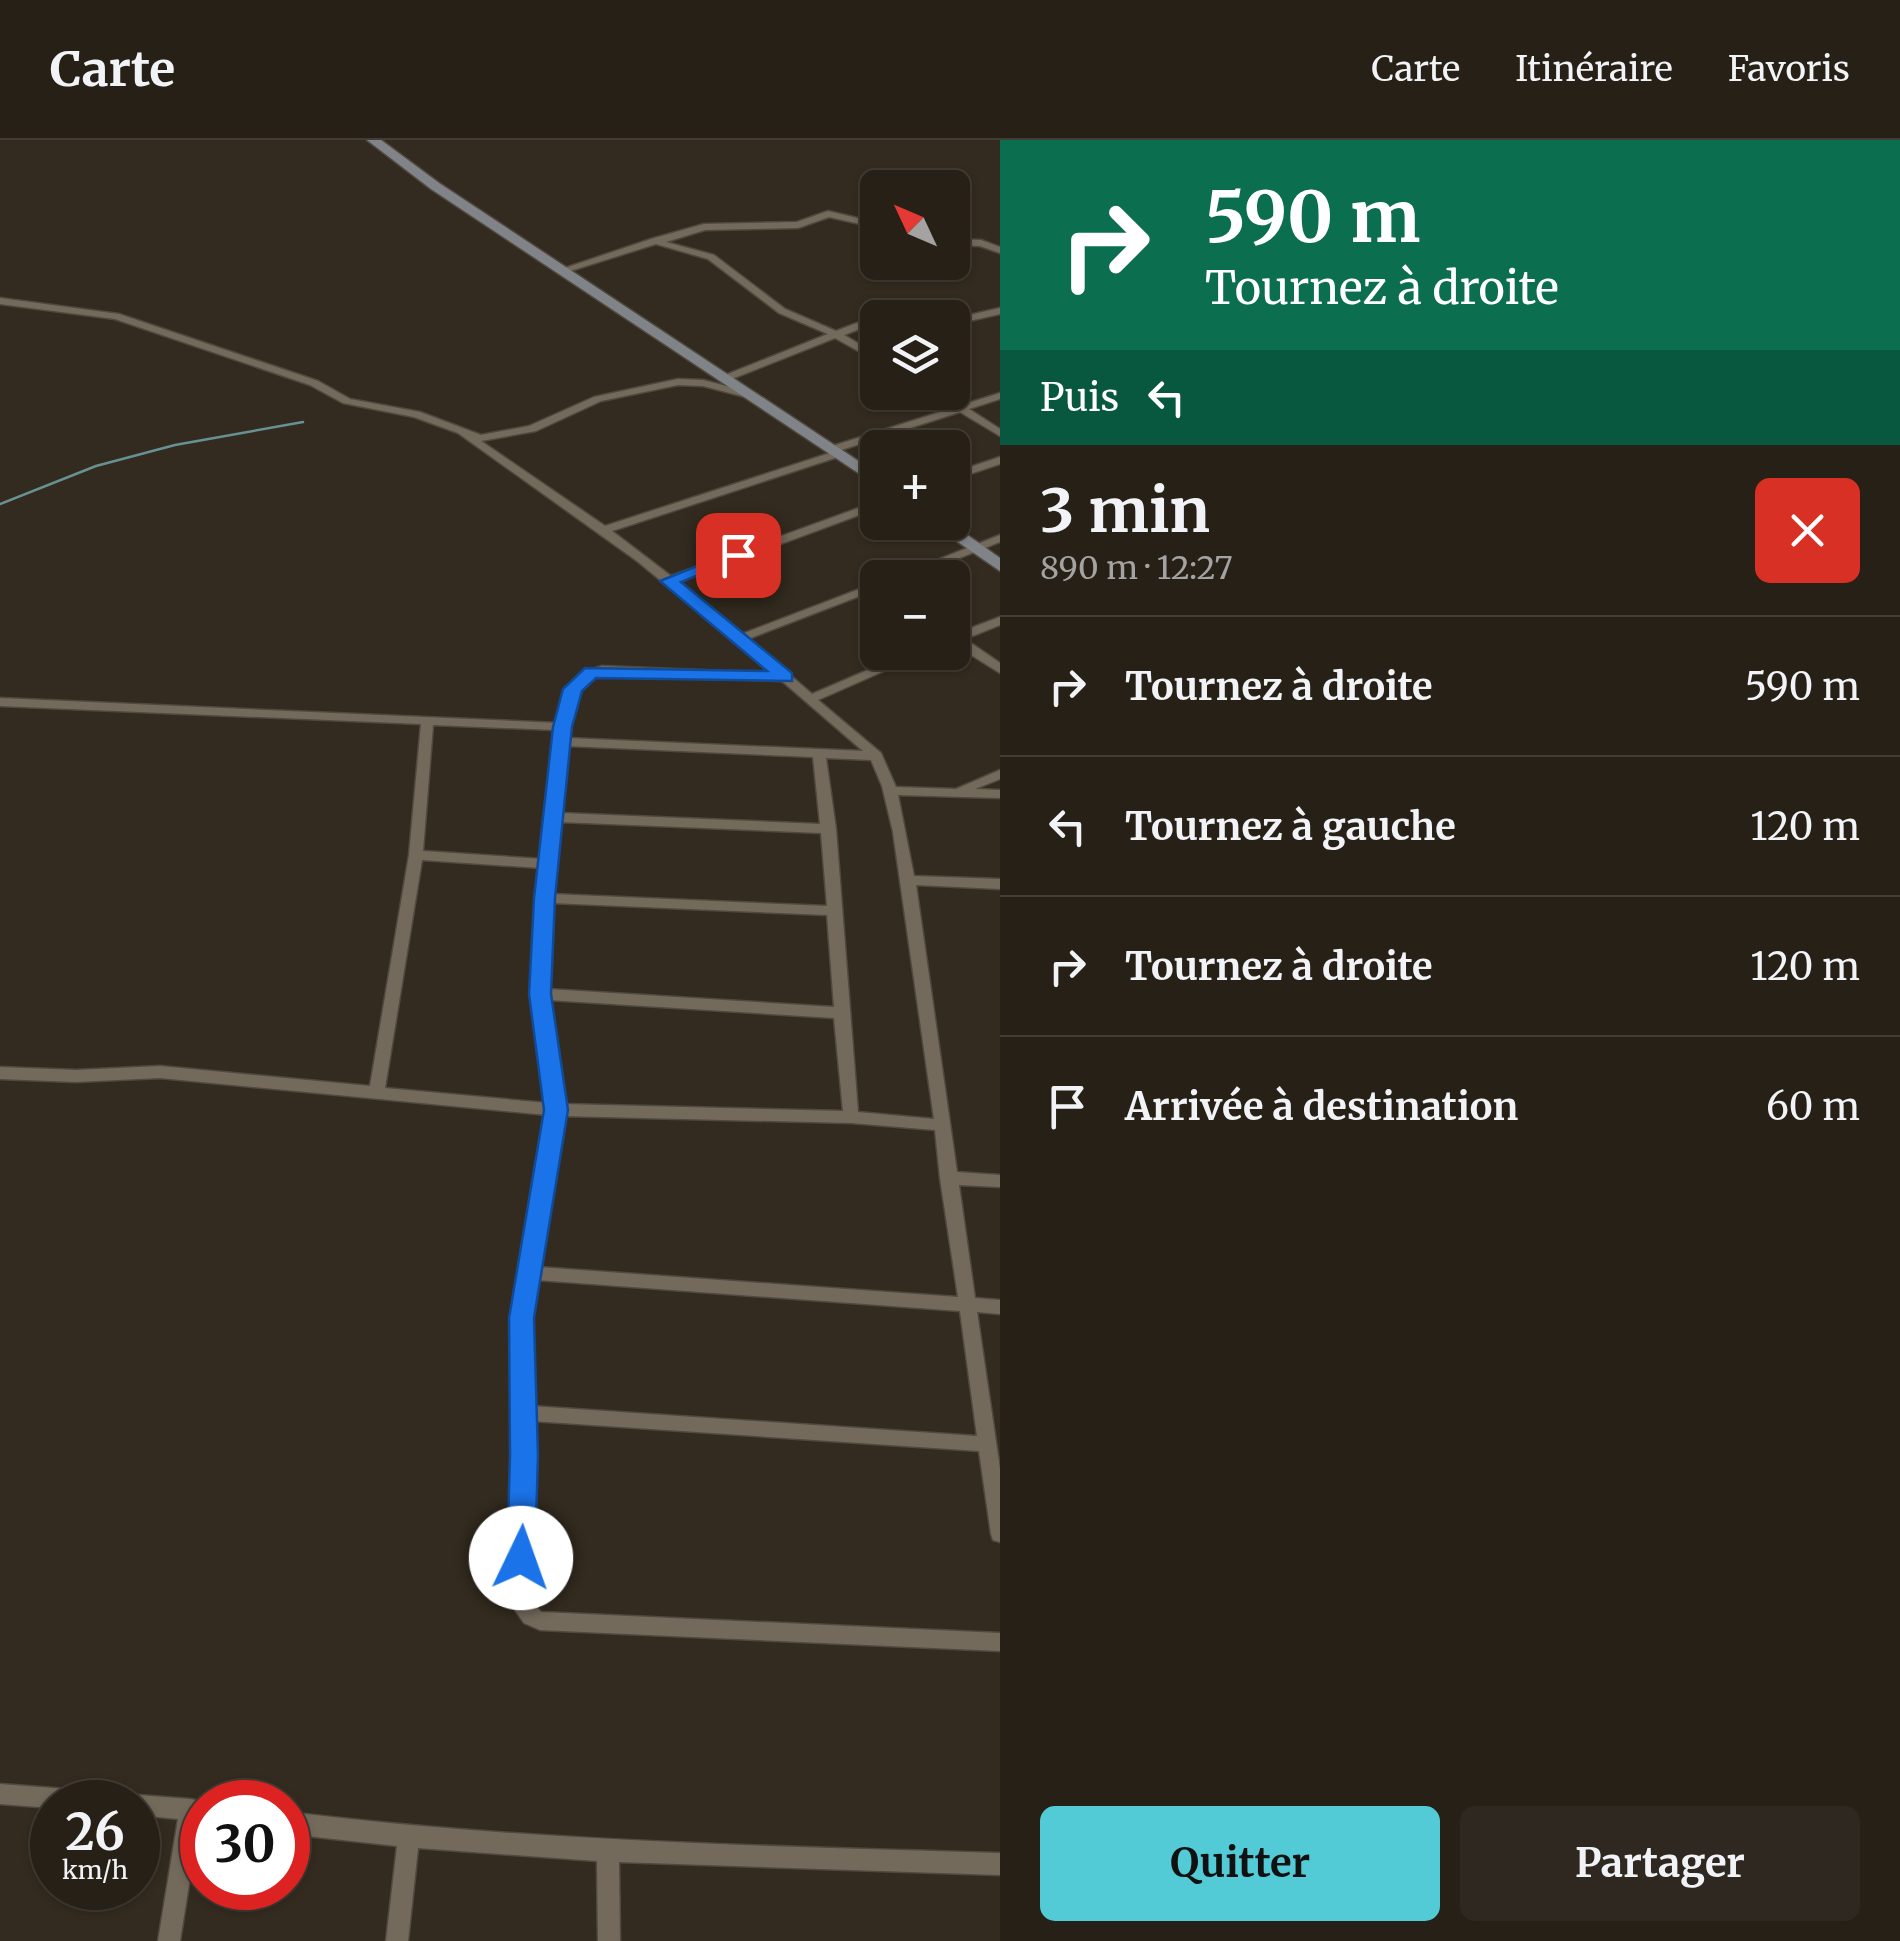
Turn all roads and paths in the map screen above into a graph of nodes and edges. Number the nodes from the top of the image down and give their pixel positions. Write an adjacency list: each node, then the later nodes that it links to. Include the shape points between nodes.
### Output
1 (373, 140): 6 (street)
2 (860, 222): 3 (street, via 825,214 798,225 704,227)
3 (654, 240): 6 (street); 11 (street, via 711,257 782,312)
4 (970, 243): 5 (street)
5 (1000, 250)
6 (564, 270): 13 (street)
7 (0, 301): 20 (street, via 116,316 314,383 342,399 416,414)
8 (1000, 312): 9 (street)
9 (970, 318)
10 (860, 325): 11 (street)
11 (835, 334): 12 (street); 13 (street)
12 (860, 349)
13 (726, 378): 14 (street)
14 (753, 396): 20 (street, via 680,382 598,399 508,435); 21 (street)
15 (1000, 396): 16 (street)
16 (970, 405)
17 (954, 410): 21 (street)
18 (963, 410): 19 (street)
19 (1000, 433)
20 (463, 434): 26 (street)
21 (834, 452): 23 (street); 26 (street)
22 (1000, 460): 24 (street)
23 (860, 469)
24 (970, 471)
25 (860, 511): 32 (street)
26 (605, 530): 32 (street)
27 (1000, 538): 29 (street)
28 (962, 540): 29 (street)
29 (973, 548): 30 (street); 31 (street)
30 (943, 560)
31 (1000, 566)
32 (669, 581): 36 (street)
33 (860, 592): 36 (street)
34 (1000, 621): 35 (street)
35 (970, 633)
36 (741, 638): 40 (street)
37 (970, 650): 39 (street)
38 (879, 670): 41 (street)
39 (1000, 670)
40 (786, 677): 41 (street); 44 (street, via 592,672 573,689)
41 (811, 699): 46 (street)
42 (0, 702): 43 (street)
43 (428, 724): 44 (street); 53 (street)
44 (562, 735): 45 (street); 51 (street)
45 (819, 754): 46 (street); 52 (street)
46 (876, 756): 48 (street)
47 (1000, 774): 49 (street)
48 (892, 791): 49 (street); 55 (street)
49 (957, 792): 50 (street)
50 (1000, 794)
51 (554, 817): 52 (street); 54 (street)
52 (829, 828): 58 (street)
53 (416, 854): 54 (street); 62 (street)
54 (548, 864): 57 (street)
55 (908, 880): 56 (street); 65 (street)
56 (1000, 884)
57 (545, 898): 58 (street); 59 (street)
58 (834, 911): 60 (street)
59 (540, 994): 60 (street); 63 (street)
60 (839, 1012): 64 (street)
61 (0, 1072): 62 (street, via 160,1072)
62 (377, 1091): 63 (street)
63 (556, 1110): 64 (street); 68 (street)
64 (852, 1117): 65 (street)
65 (940, 1125): 66 (street)
66 (948, 1178): 67 (street); 69 (street)
67 (1000, 1180)
68 (529, 1273): 69 (street); 71 (street, via 520,1348)
69 (970, 1306): 70 (street); 72 (street)
70 (1000, 1307)
71 (523, 1412): 72 (street); 74 (street, via 519,1588 531,1616)
72 (986, 1444): 73 (street)
73 (1000, 1534)
74 (1000, 1642)
75 (0, 1794): 76 (street)
76 (30, 1796)
77 (310, 1825): 78 (street)
78 (408, 1839): 79 (street); 83 (street)
79 (608, 1851): 80 (street); 84 (street)
80 (1000, 1864)
81 (180, 1888): 82 (street)
82 (169, 1941)
83 (397, 1941)
84 (610, 1941)

